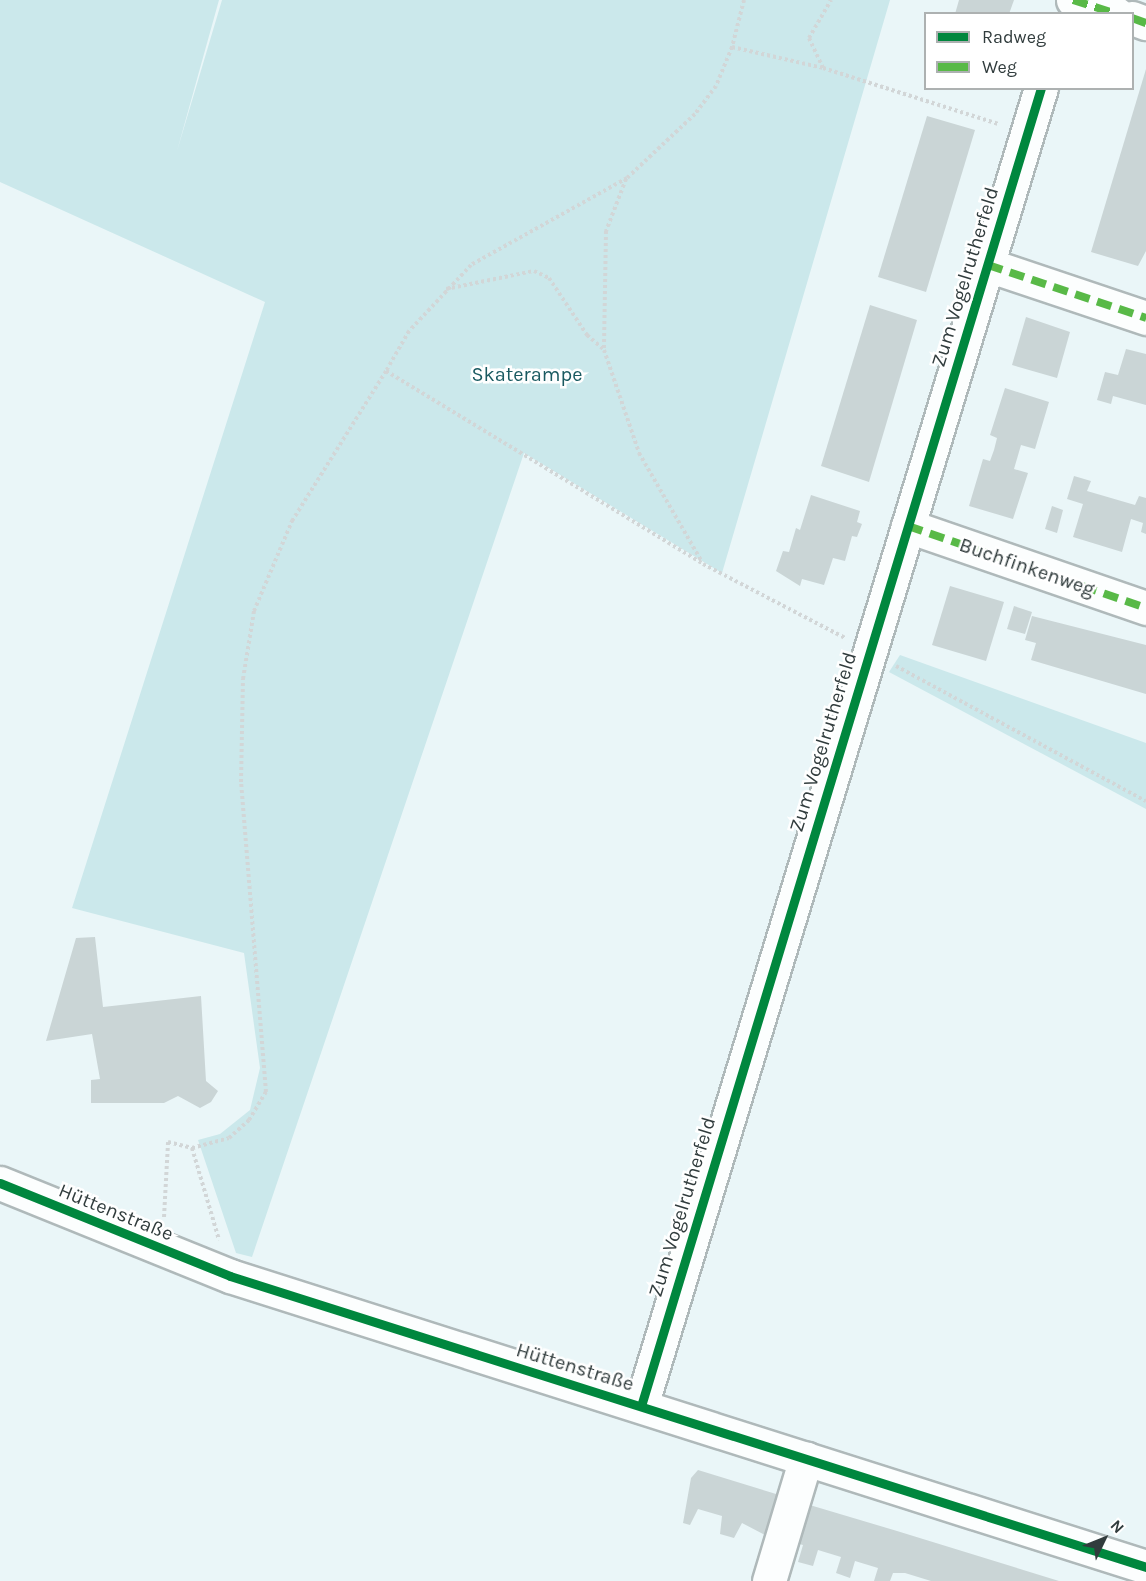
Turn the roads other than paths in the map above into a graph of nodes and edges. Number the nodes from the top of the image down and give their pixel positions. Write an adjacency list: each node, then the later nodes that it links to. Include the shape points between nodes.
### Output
1 (1073, 0): 2 (street)
2 (1111, 12)
3 (1040, 90): 4 (street, Zum Vogelrutherfeld)
4 (988, 265): 5 (street); 6 (street, Zum Vogelrutherfeld)
5 (1146, 318)
6 (908, 526): 7 (street, Buchfinkenweg); 9 (street, Zum Vogelrutherfeld)
7 (1146, 608)
8 (0, 1183): 9 (street, Hüttenstraße, via 230,1276)
9 (641, 1406): 10 (street, Hüttenstraße)
10 (806, 1458): 11 (street, Hüttenstraße); 12 (street)
11 (1146, 1567)
12 (769, 1581)

